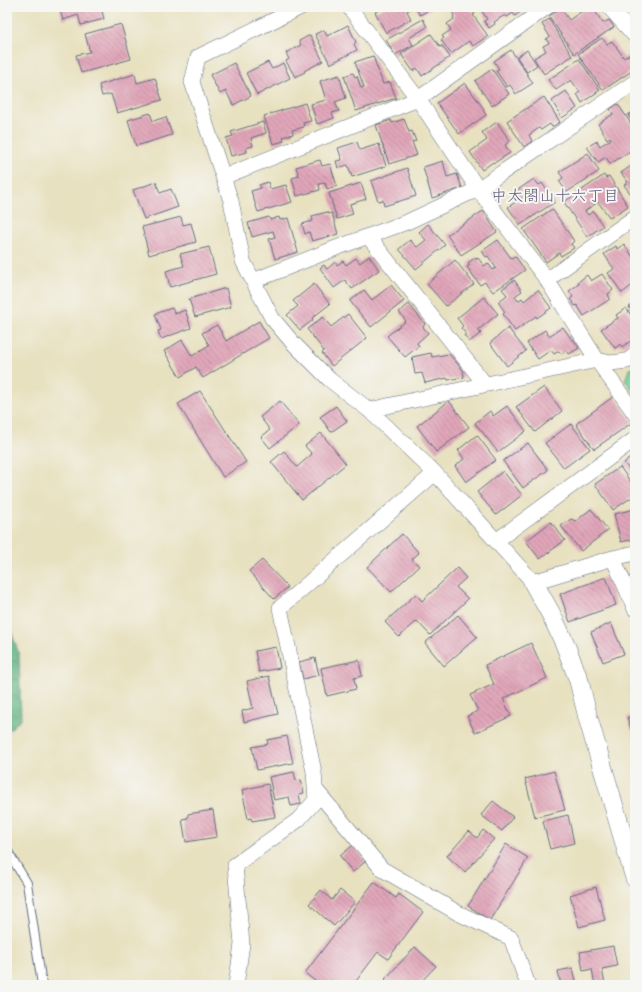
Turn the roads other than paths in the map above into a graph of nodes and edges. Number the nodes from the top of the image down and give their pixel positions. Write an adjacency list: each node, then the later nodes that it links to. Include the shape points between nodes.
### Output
1 (301, 7): 8 (street, via 198,57 192,82)
2 (349, 7): 7 (street)
3 (547, 7): 7 (street)
4 (609, 7): 5 (street)
5 (635, 36)
6 (635, 82): 9 (street)
7 (418, 99): 8 (street); 9 (street)
8 (223, 177): 13 (street, via 231,201 243,261)
9 (478, 189): 11 (street, via 407,222); 12 (street)
10 (635, 216): 12 (street)
11 (368, 236): 13 (street); 16 (street)
12 (547, 280): 15 (street)
13 (253, 281): 17 (street, via 272,318 293,343 330,380)
14 (635, 355): 15 (street, via 627,361 610,363)
15 (597, 360): 16 (street); 18 (street)
16 (485, 384): 17 (street)
17 (369, 410): 20 (street)
18 (635, 414)
19 (635, 439): 21 (street)
20 (435, 473): 21 (street); 26 (street, via 280,608 314,772)
21 (496, 541): 24 (street)
22 (635, 553): 23 (street)
23 (613, 558): 24 (street); 25 (street)
24 (532, 582): 28 (street, via 551,614 579,681)
25 (635, 609)
26 (315, 789): 30 (street, via 316,800 298,820 235,865 242,944); 31 (street, via 382,869 458,913 511,938)
27 (7, 850): 29 (lane, via 27,883)
28 (635, 878)
29 (42, 985)
30 (236, 985)
31 (528, 985)

